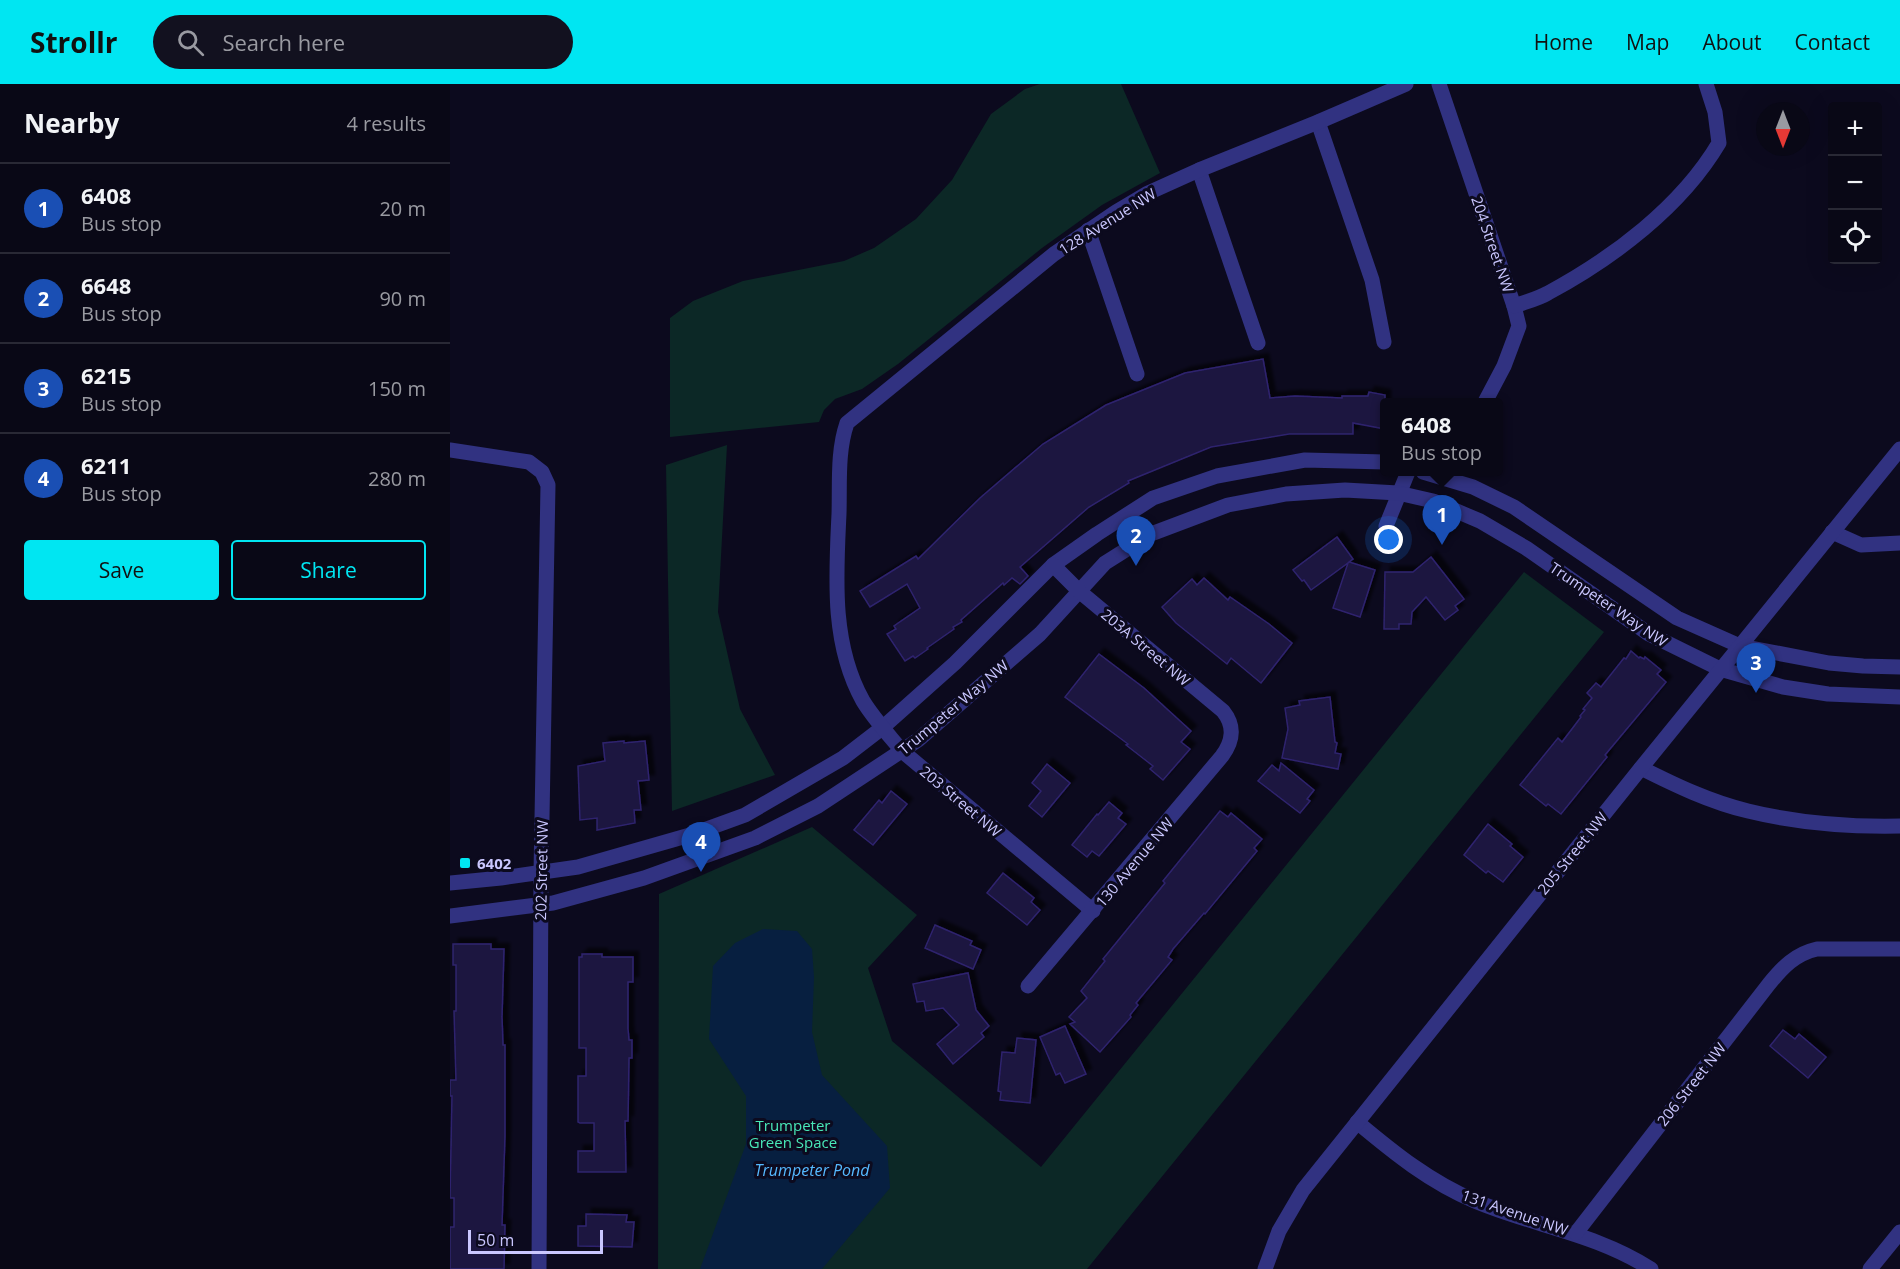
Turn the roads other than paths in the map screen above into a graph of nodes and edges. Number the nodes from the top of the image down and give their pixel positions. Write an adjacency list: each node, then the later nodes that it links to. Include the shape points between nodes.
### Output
1 (1406, 84): 4 (street, 128 Avenue NW)
2 (1439, 84): 7 (street, 204 Street NW)
3 (1706, 84): 7 (street, via 1719,142 1688,185 1623,245 1547,294)
4 (1318, 122): 5 (street, 128 Avenue NW); 8 (street, via 1372,280)
5 (1199, 170): 6 (street, 128 Avenue NW, via 1148,194); 9 (street)
6 (1088, 230): 10 (street); 12 (street, 128 Avenue NW)
7 (1514, 306): 11 (street, 204 Street NW, via 1519,326)
8 (1384, 342)
9 (1258, 344)
10 (1137, 374)
11 (1487, 398)
12 (847, 423): 30 (street, 203 Street NW, via 841,448 837,613 852,678)
13 (1900, 449): 22 (street, 205 Street NW)
14 (450, 450): 35 (street, 202 Street NW, via 521,460 536,466 548,485)
15 (1380, 462): 24 (street, Trumpeter Way NW, via 1305,460 1217,476 1153,498)
16 (1406, 476): 19 (street)
17 (1448, 476): 20 (street)
18 (1451, 476): 26 (street, Trumpeter Way NW, via 1514,507 1677,618)
19 (1398, 493): 20 (street, Trumpeter Way NW); 21 (street); 25 (street, Trumpeter Way NW, via 1345,490 1286,494 1228,505 1151,534 1105,563)
20 (1432, 501): 28 (street, Trumpeter Way NW, via 1480,521 1526,548 1648,634)
21 (1386, 526)
22 (1832, 532): 23 (street, via 1861,545); 26 (street, 205 Street NW)
23 (1900, 543)
24 (1053, 565): 25 (street, 203A Street NW); 30 (street, Trumpeter Way NW, via 955,663)
25 (1079, 591): 31 (street, 203A Street NW, via 1223,711); 32 (street, Trumpeter Way NW, via 1040,634)
26 (1740, 646): 27 (street, Trumpeter Way NW, via 1830,663); 28 (street, 205 Street NW)
27 (1900, 666)
28 (1720, 669): 29 (street, Trumpeter Way NW, via 1783,687 1828,694); 33 (street, 205 Street NW)
29 (1900, 697)
30 (882, 728): 32 (street, 203 Street NW); 35 (street, Trumpeter Way NW, via 843,758 745,815 627,854)
31 (1232, 733): 38 (street, 130 Avenue NW, via 1228,749)
32 (902, 751): 37 (street, Trumpeter Way NW, via 818,806 728,849 644,878); 38 (street, 203 Street NW)
33 (1641, 768): 34 (street, via 1688,791 1748,811 1817,823); 42 (street, 205 Street NW)
34 (1900, 826)
35 (541, 873): 36 (street, Trumpeter Way NW); 37 (street, 202 Street NW)
36 (450, 883)
37 (541, 905): 39 (street, Trumpeter Way NW); 45 (street, 202 Street NW)
38 (1093, 911): 41 (street, 130 Avenue NW)
39 (450, 916)
40 (1900, 949): 44 (street, 206 Street NW, via 1817,949 1792,959)
41 (1029, 986)
42 (1357, 1122): 44 (street, 131 Avenue NW, via 1416,1170 1456,1192); 46 (street, 205 Street NW, via 1291,1209)
43 (1900, 1232): 48 (street)
44 (1576, 1233): 47 (street, 131 Avenue NW)
45 (539, 1269)
46 (1264, 1269)
47 (1651, 1269)
48 (1870, 1269)

